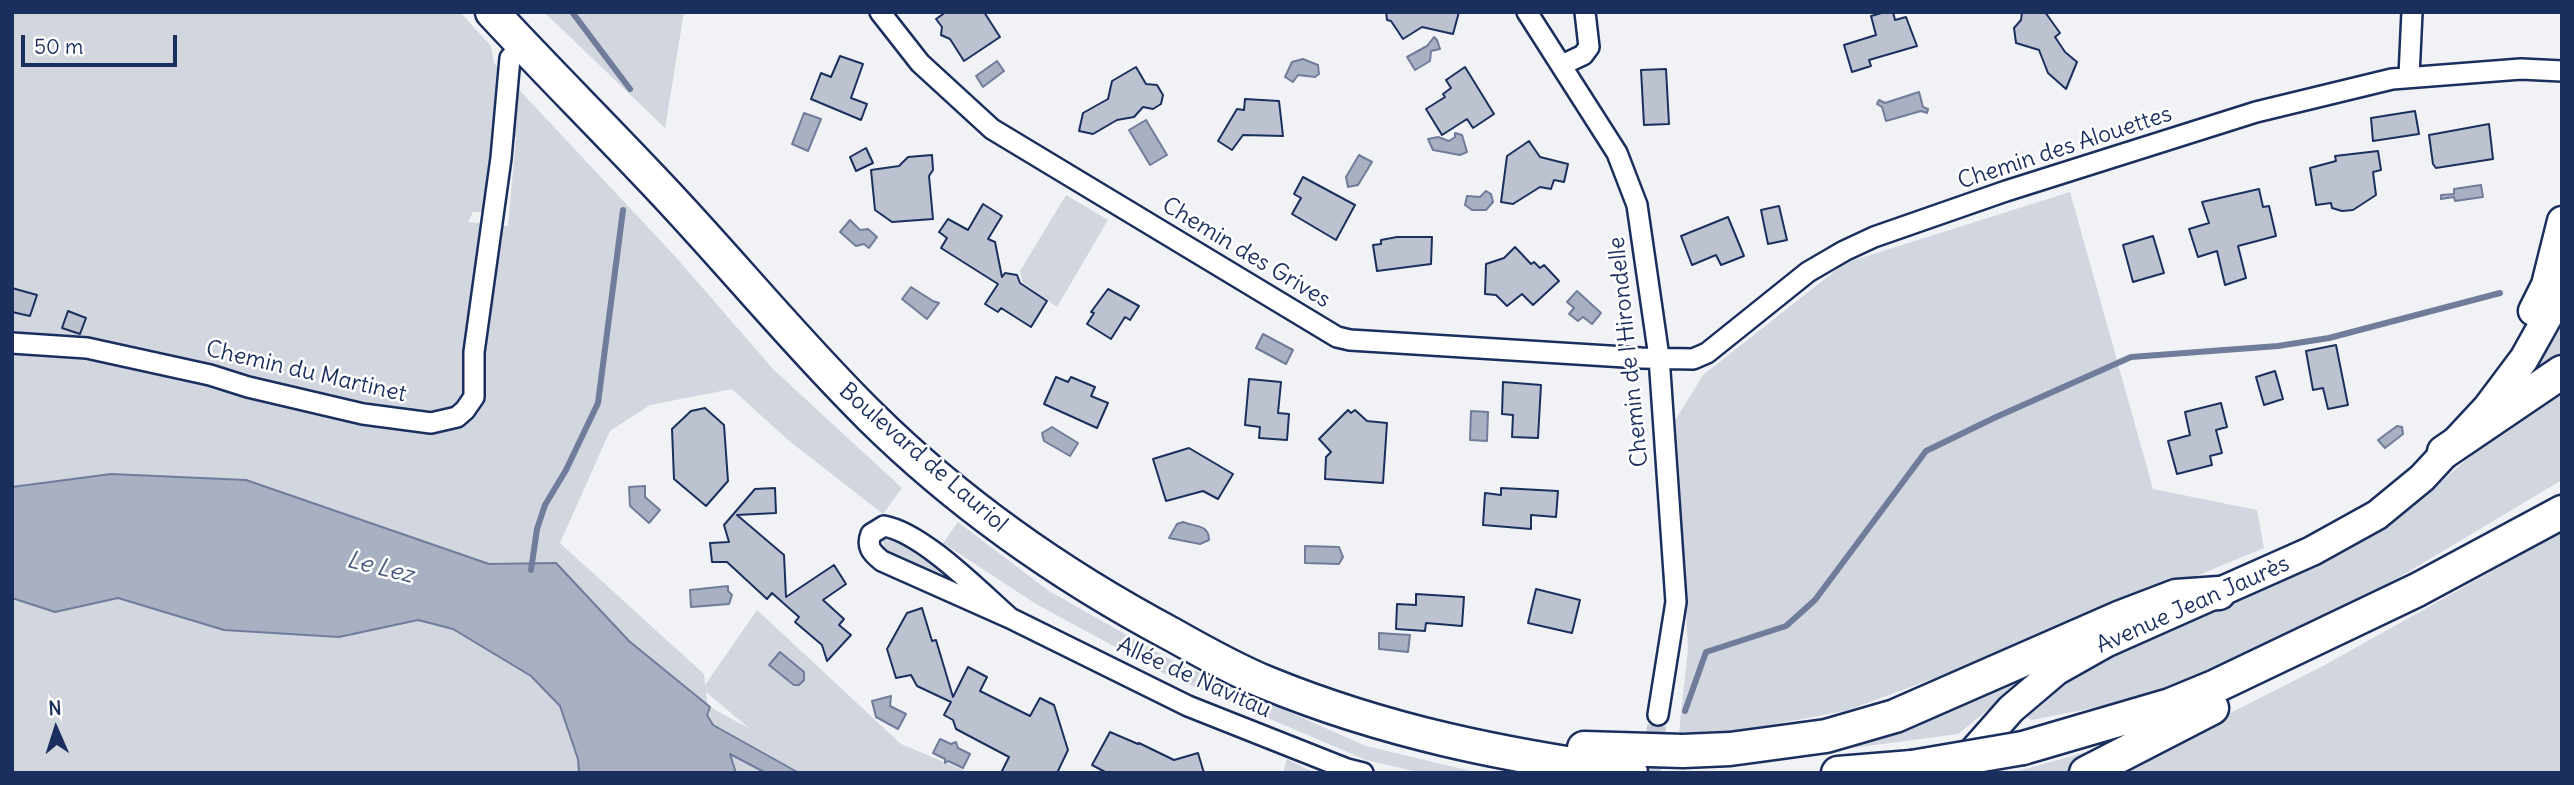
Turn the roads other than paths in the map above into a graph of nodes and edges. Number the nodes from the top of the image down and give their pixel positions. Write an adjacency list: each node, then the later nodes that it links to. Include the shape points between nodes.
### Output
1 (492, 12): 6 (main road, Boulevard de Lauriol)
2 (880, 12): 15 (street, Chemin des Grives, via 920,63 992,129 1337,337)
3 (1527, 12): 8 (street, Chemin de l'Hirondelle)
4 (1585, 12): 8 (street, via 1589,47)
5 (2412, 12): 11 (street)
6 (523, 45): 14 (street, Chemin du Martinet, via 510,58 474,352 474,397 457,417 431,423 363,414 87,348); 23 (main road, Boulevard de Lauriol, via 862,408 948,486 1087,586)
7 (2562, 60): 9 (street, Chemin des Alouettes)
8 (1562, 65): 15 (street, Chemin de l'Hirondelle, via 1618,153 1637,205)
9 (2521, 69): 10 (street, Chemin des Alouettes); 11 (street, Chemin des Alouettes)
10 (2562, 71)
11 (2409, 76): 15 (street, Chemin des Alouettes, via 2256,112 1874,237 1808,272 1707,354 1693,359)
12 (2562, 221): 17 (main road, Avenue Jean Jaurès, via 2546,285 2512,352)
13 (2562, 291): 17 (main road, Avenue Jean Jaurès, via 2524,359 2488,407)
14 (12, 343)
15 (1659, 357): 24 (street, Chemin de l'Hirondelle, via 1676,602)
16 (2562, 372): 17 (main road)
17 (2444, 452): 21 (main road, Avenue Jean Jaurès, via 2422,478 2376,515 2312,551)
18 (2562, 492): 20 (main road, via 2484,536)
19 (2562, 512): 20 (main road)
20 (2417, 590): 29 (main road, bridge, via 2170,705 2023,748); 31 (main road, via 2362,638)
21 (2219, 593): 23 (main road, via 2176,596 1895,716 1826,736 1730,749 1570,747); 30 (main road, Avenue Jean Jaurès, via 2105,643 2057,670 2011,709)
22 (1010, 618): 22 (street, Allée de Navitau, via 903,531 884,526 871,534 871,552 882,561); 26 (street, Allée de Navitau, via 1188,705)
23 (1264, 682): 25 (main road, Boulevard de Lauriol, via 1358,717)
24 (1658, 715)
25 (1477, 748): 27 (main road, via 1502,770); 28 (main road, Boulevard de Lauriol)
26 (1363, 773)
27 (1517, 773)
28 (1631, 773)
29 (1838, 773)
30 (1955, 773)
31 (2086, 773)

